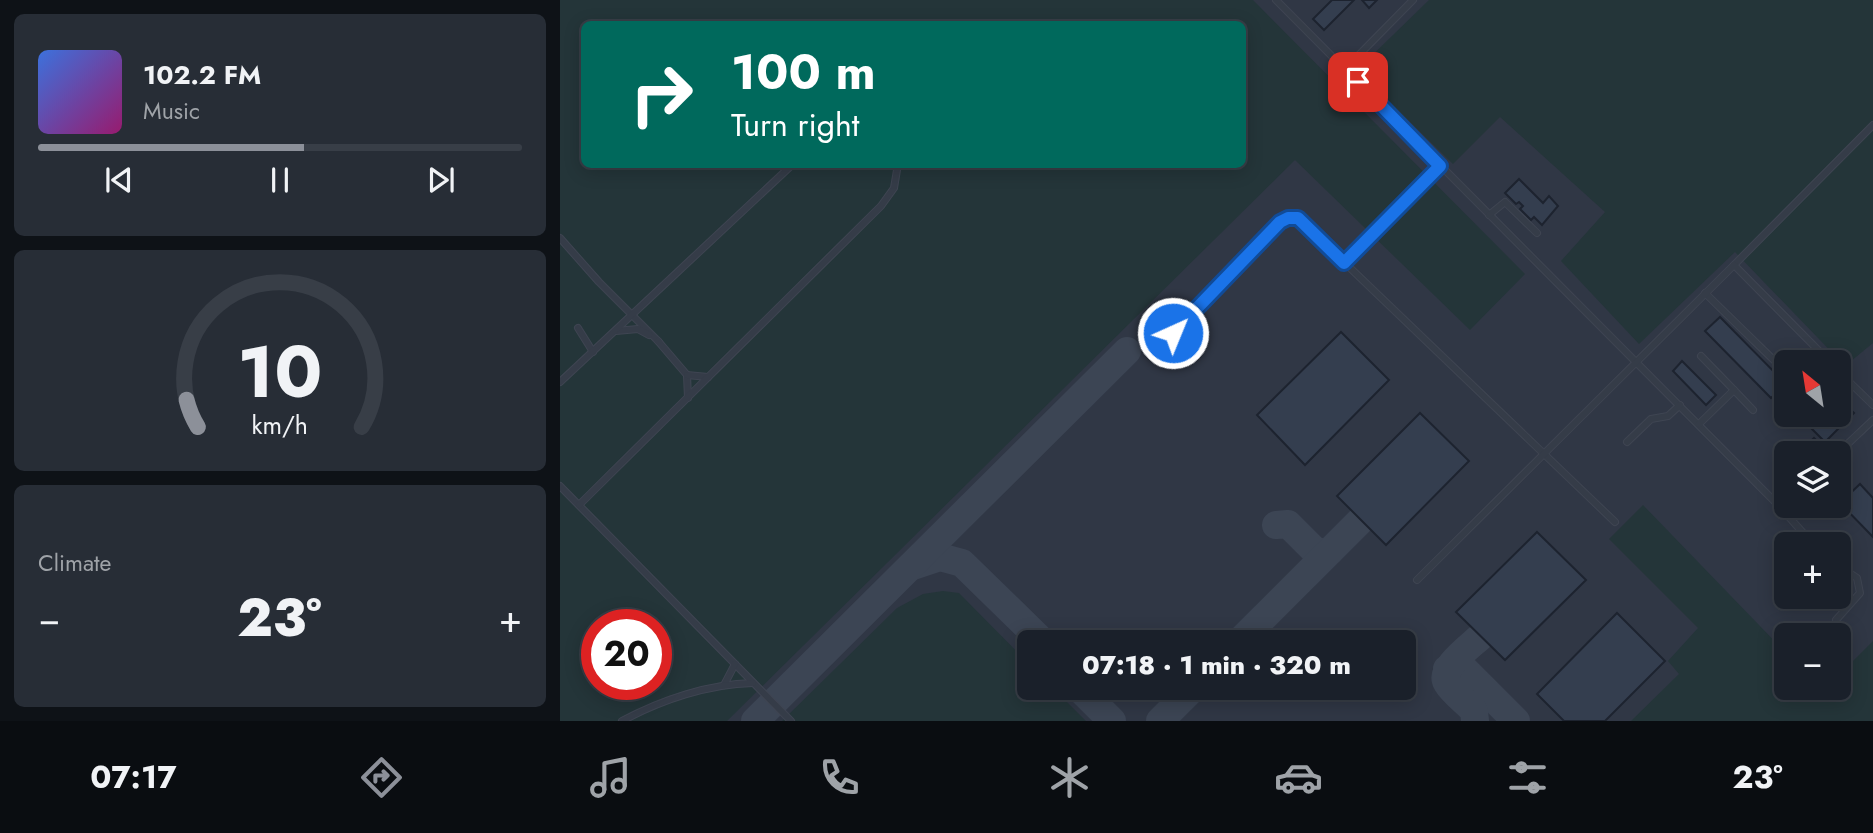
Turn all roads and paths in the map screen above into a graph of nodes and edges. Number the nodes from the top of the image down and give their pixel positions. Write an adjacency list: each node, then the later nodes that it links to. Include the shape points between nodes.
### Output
1 (1276, 0): 3 (lane)
2 (1413, 0): 3 (lane)
3 (1345, 69): 5 (lane)
4 (1873, 125): 12 (lane)
5 (1440, 166): 8 (lane); 11 (lane)
6 (789, 168): 14 (lane)
7 (897, 168): 25 (lane, via 894,188 881,206)
8 (1489, 215): 9 (lane, via 1506,202); 23 (lane)
9 (1537, 233)
10 (560, 238): 14 (lane)
11 (1344, 263): 17 (lane, via 1298,218 1288,218 1273,227); 37 (lane)
12 (1734, 265): 13 (lane); 19 (lane)
13 (1705, 293): 22 (lane); 23 (lane)
14 (632, 315): 16 (lane); 18 (lane)
15 (578, 328): 20 (lane)
16 (616, 331): 18 (lane, via 638,329); 20 (lane)
17 (1173, 333)
18 (659, 342): 24 (lane)
19 (1818, 350)
20 (593, 352): 26 (lane)
21 (1701, 356): 28 (lane)
22 (1774, 360)
23 (1636, 362): 30 (lane); 37 (lane)
24 (687, 375): 25 (lane); 29 (lane)
25 (708, 377): 29 (lane)
26 (560, 382)
27 (1852, 385): 31 (lane)
28 (1734, 390): 32 (lane); 34 (lane)
29 (688, 398): 40 (lane)
30 (1680, 405): 34 (lane); 36 (lane, via 1668,416 1651,419)
31 (1873, 405)
32 (1753, 410)
33 (1873, 420): 35 (lane)
34 (1699, 424): 39 (lane)
35 (1851, 441)
36 (1627, 442)
37 (1543, 454): 42 (lane); 45 (lane)
38 (560, 486): 40 (lane)
39 (1774, 501)
40 (579, 505): 49 (lane)
41 (1790, 518): 43 (lane)
42 (1615, 522)
43 (1802, 532)
44 (1851, 574): 46 (lane, via 1857,578 1860,593)
45 (1417, 580)
46 (1851, 603)
47 (1846, 609): 48 (lane)
48 (1836, 620)
49 (735, 664): 50 (lane); 51 (lane)
50 (753, 683): 51 (lane); 53 (lane)
51 (724, 685): 52 (lane, via 675,698)
52 (622, 721)
53 (791, 721)

